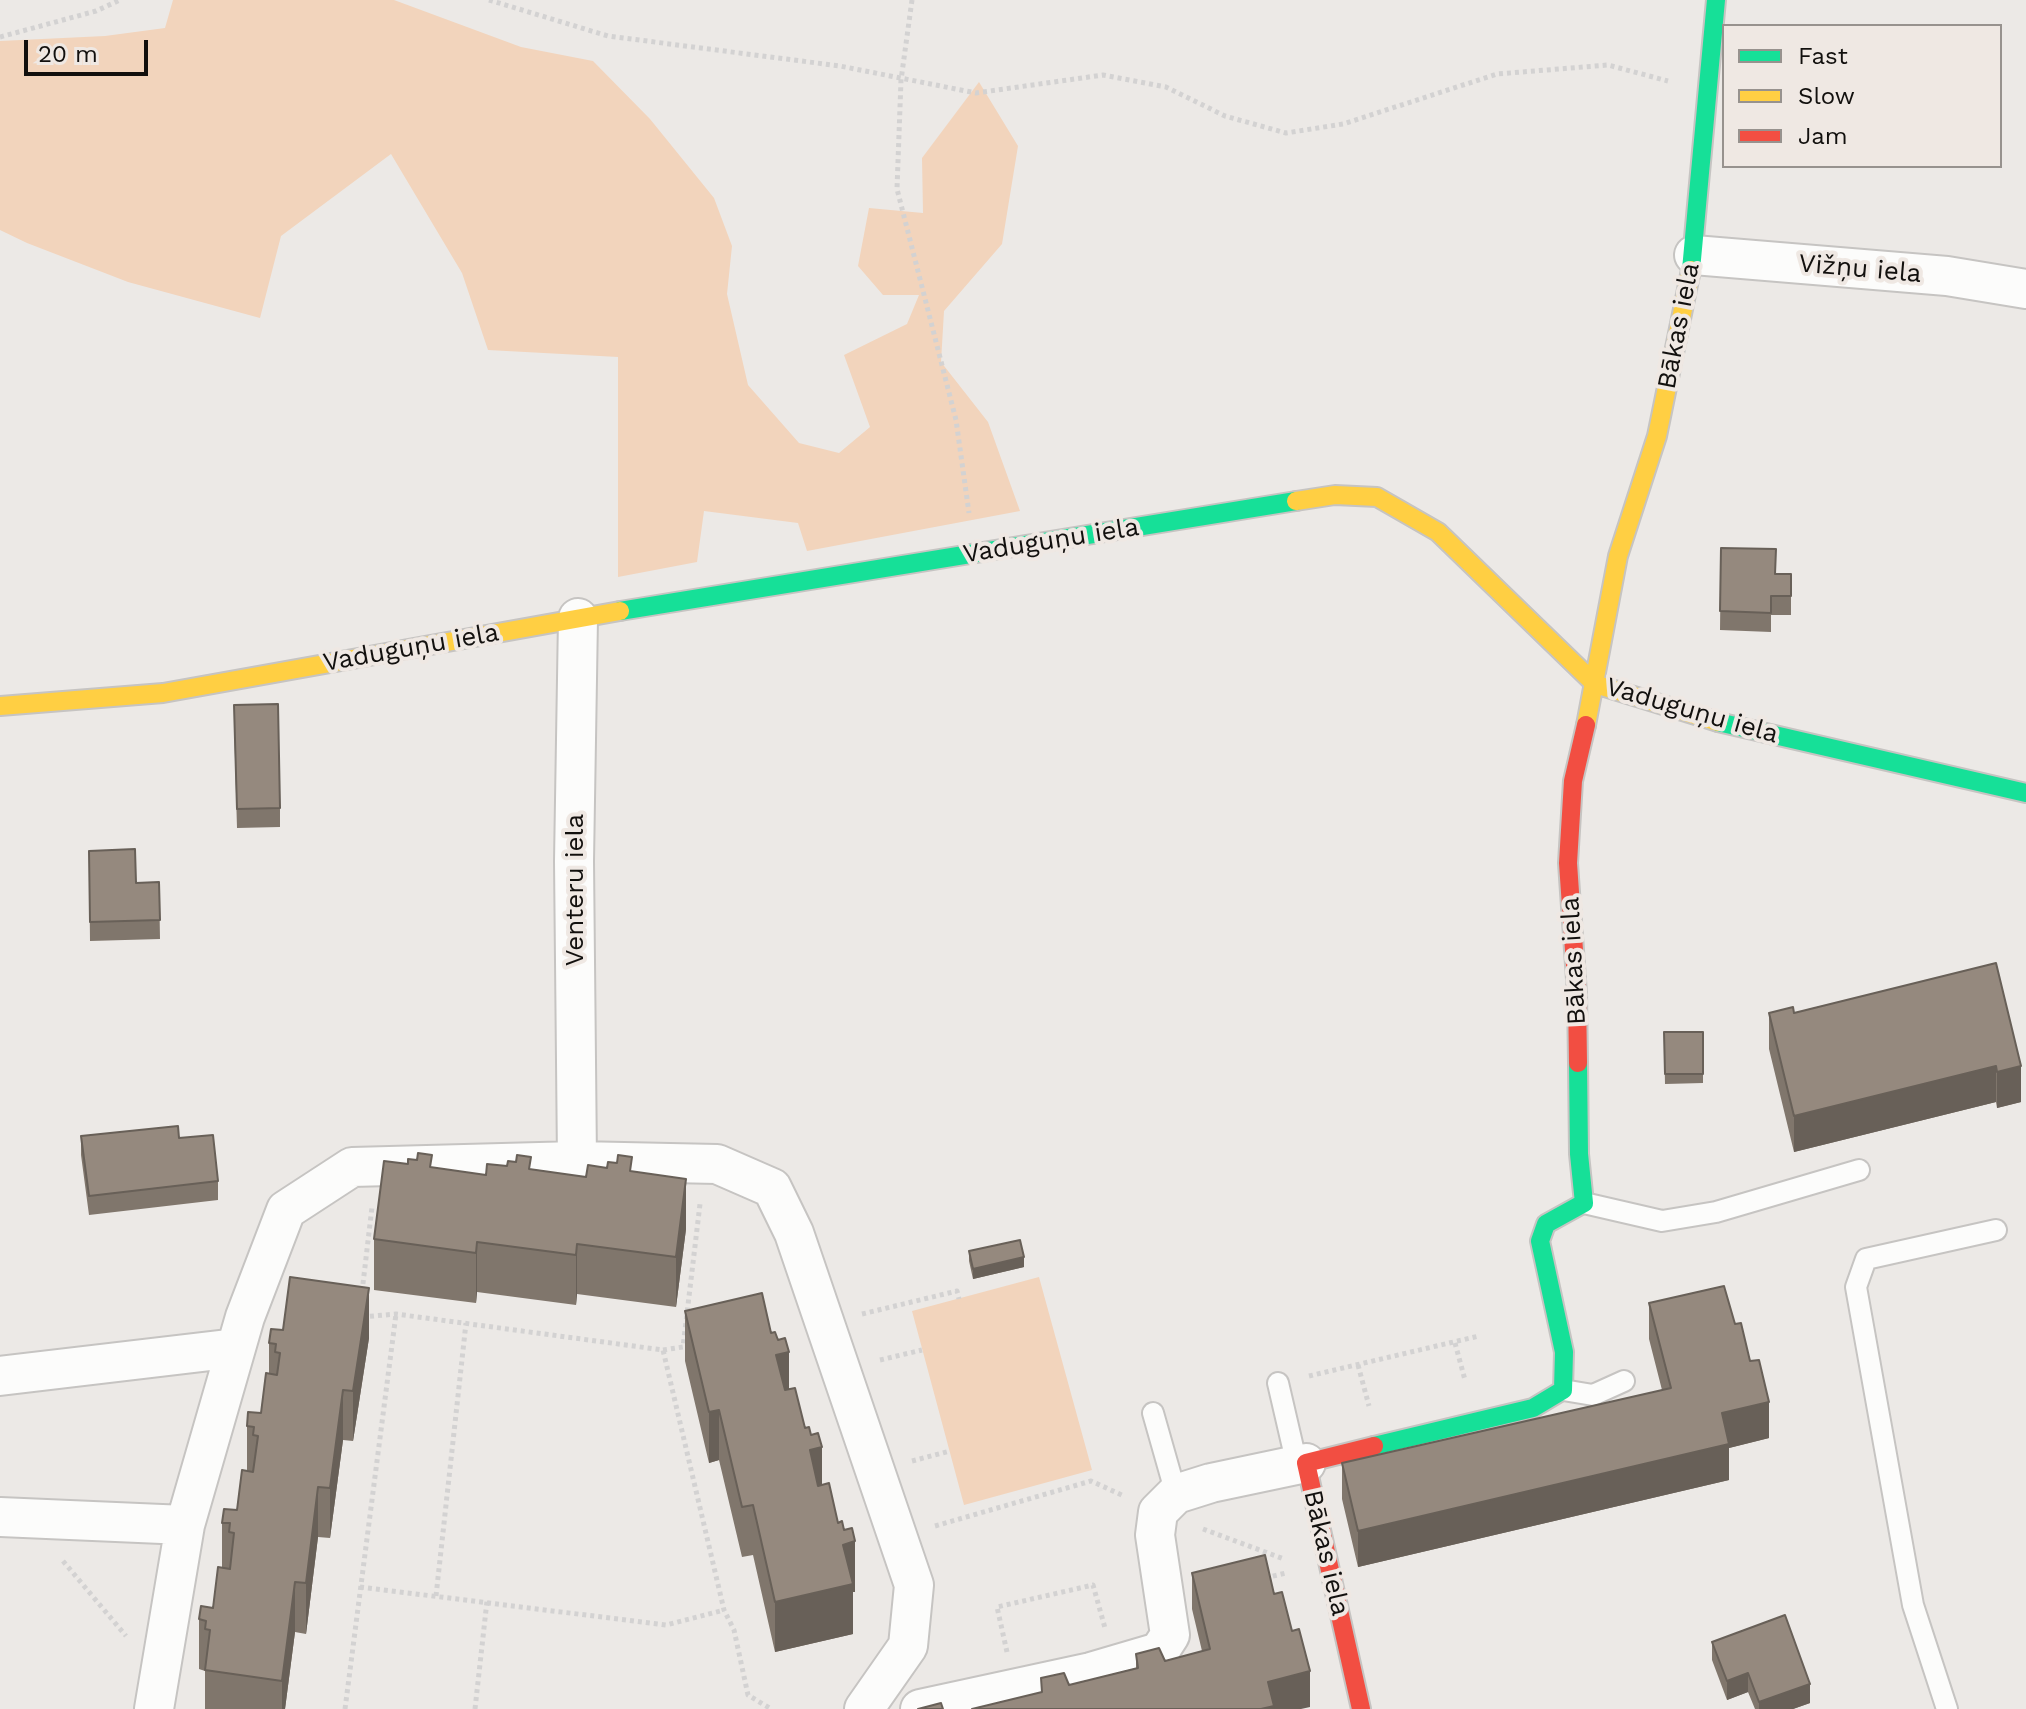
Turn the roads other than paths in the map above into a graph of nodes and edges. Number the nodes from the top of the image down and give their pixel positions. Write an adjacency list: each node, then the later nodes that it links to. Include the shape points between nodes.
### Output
1 (1716, 0): 2 (street, Bākas iela)
2 (1694, 255): 3 (street, Vižņu iela, via 1947,276); 5 (street, Bākas iela, via 1657,436 1618,556)
3 (2026, 289)
4 (578, 618): 5 (street, Vaduguņu iela, via 1335,495 1377,497 1438,532); 6 (street, Vaduguņu iela, via 163,693); 8 (street, Venteru iela)
5 (1595, 684): 7 (street, Vaduguņu iela, via 1703,719); 10 (street, Bākas iela, via 1573,781 1568,863)
6 (0, 706)
7 (2026, 793)
8 (577, 1161): 12 (street, via 352,1167 286,1210); 23 (street, via 717,1164 772,1188 794,1233 914,1585 908,1646)
9 (1859, 1170): 10 (lane, via 1716,1212 1662,1221)
10 (1584, 1203): 16 (street, via 1546,1224 1540,1241 1564,1352)
11 (1996, 1230): 26 (lane, via 1866,1259 1856,1287 1913,1605)
12 (236, 1348): 13 (street); 21 (street)
13 (0, 1376)
14 (1624, 1381): 16 (lane, via 1593,1395)
15 (1278, 1383): 18 (lane)
16 (1563, 1390): 18 (street, Bākas iela, via 1533,1408)
17 (1153, 1413): 19 (lane)
18 (1302, 1464): 19 (street, via 1211,1483); 25 (street, Bākas iela)
19 (1167, 1503): 24 (street, via 1155,1535 1170,1635 1159,1652)
20 (14, 1518): 21 (street)
21 (185, 1525): 22 (street)
22 (156, 1692)
23 (864, 1709)
24 (920, 1709)
25 (1361, 1709)
26 (1947, 1709)

